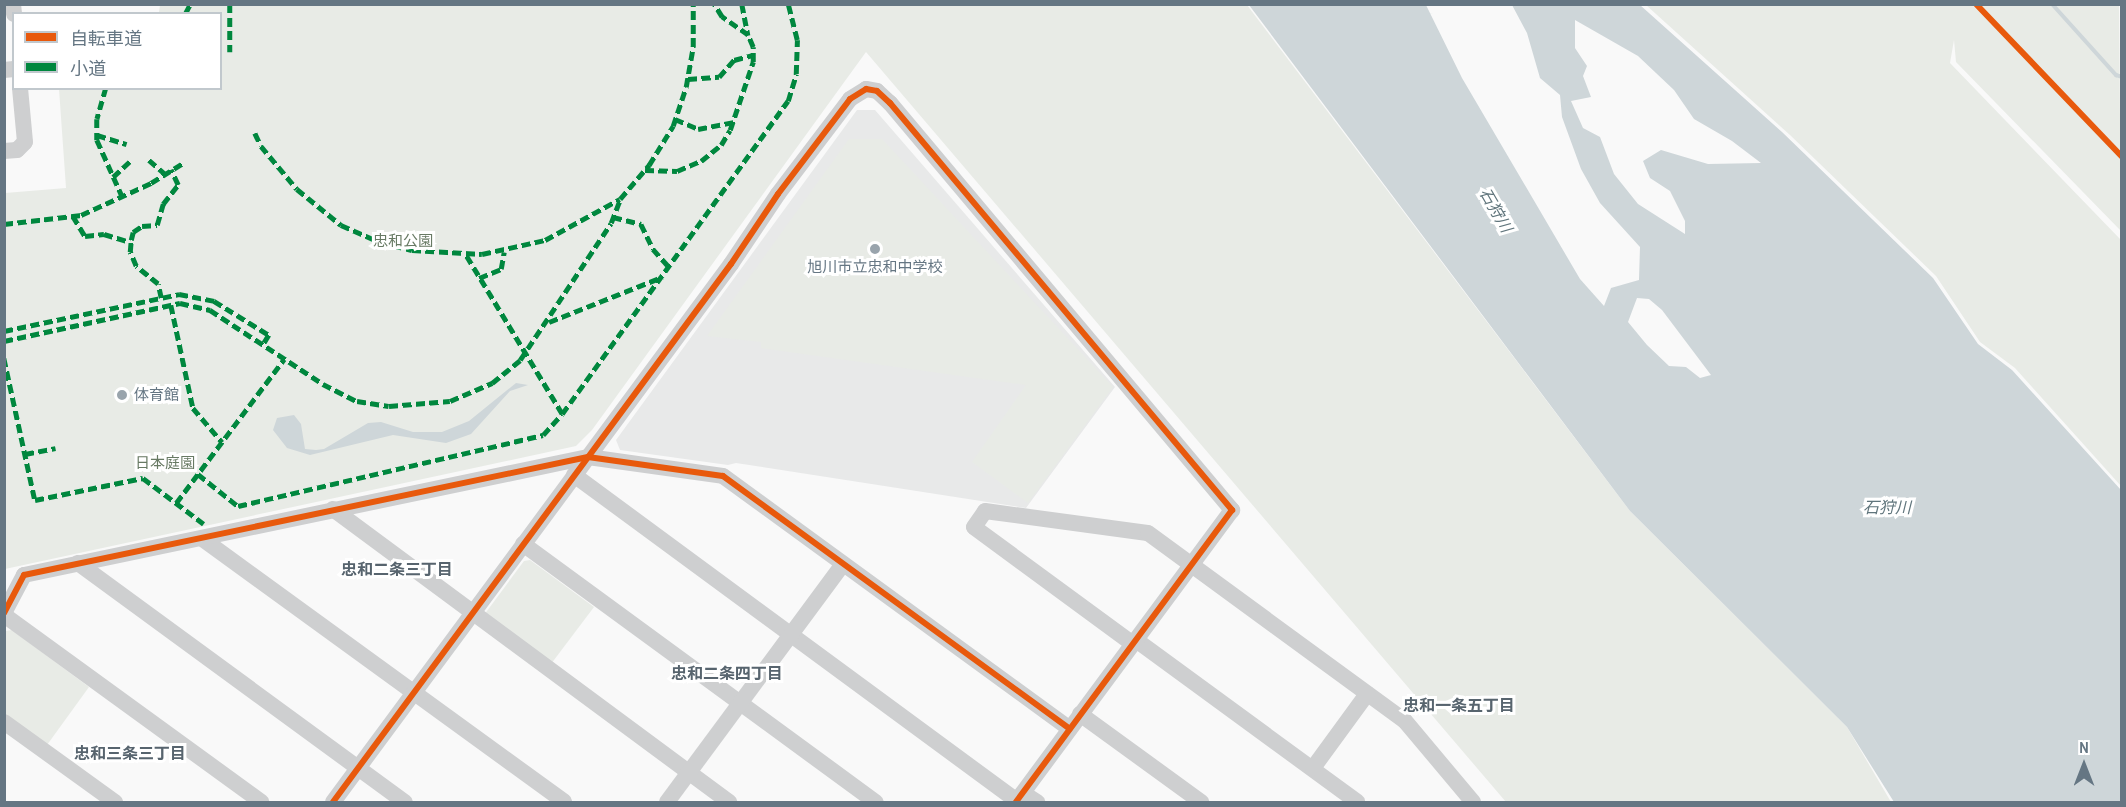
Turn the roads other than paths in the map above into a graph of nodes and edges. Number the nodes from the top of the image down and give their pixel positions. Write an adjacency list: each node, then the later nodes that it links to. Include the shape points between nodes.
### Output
1 (20, 90): 2 (street, via 25,142 17,150)
2 (4, 151)
3 (588, 457): 4 (street); 5 (street); 9 (street, via 723,476); 10 (street, via 828,128 853,96 870,89 890,103 1232,510)
4 (574, 475): 7 (street); 13 (street)
5 (333, 510): 6 (street); 12 (street)
6 (204, 540): 8 (street); 15 (street)
7 (524, 544): 12 (street); 17 (street)
8 (78, 563): 11 (street, via 24,575); 22 (street)
9 (843, 564): 13 (street); 20 (street)
10 (1191, 566): 14 (street); 14 (street, via 1148,533 985,511 974,527); 16 (street)
11 (4, 614): 27 (street)
12 (472, 614): 15 (street); 23 (street)
13 (791, 634): 17 (street); 24 (street)
14 (1134, 642): 18 (street); 21 (street)
15 (415, 693): 22 (street); 30 (street)
16 (1367, 694): 21 (street); 35 (street, via 1405,721)
17 (740, 705): 23 (street); 33 (street)
18 (1080, 714): 20 (street); 34 (street)
19 (4, 722): 26 (street)
20 (1070, 729): 24 (street)
21 (1313, 768): 25 (street)
22 (359, 769): 28 (street); 29 (street)
23 (689, 773): 31 (street); 32 (street)
24 (1023, 800)
25 (1351, 801)
26 (115, 802)
27 (261, 802)
28 (333, 802)
29 (405, 802)
30 (564, 802)
31 (667, 802)
32 (729, 802)
33 (872, 802)
34 (1201, 802)
35 (1473, 802)

